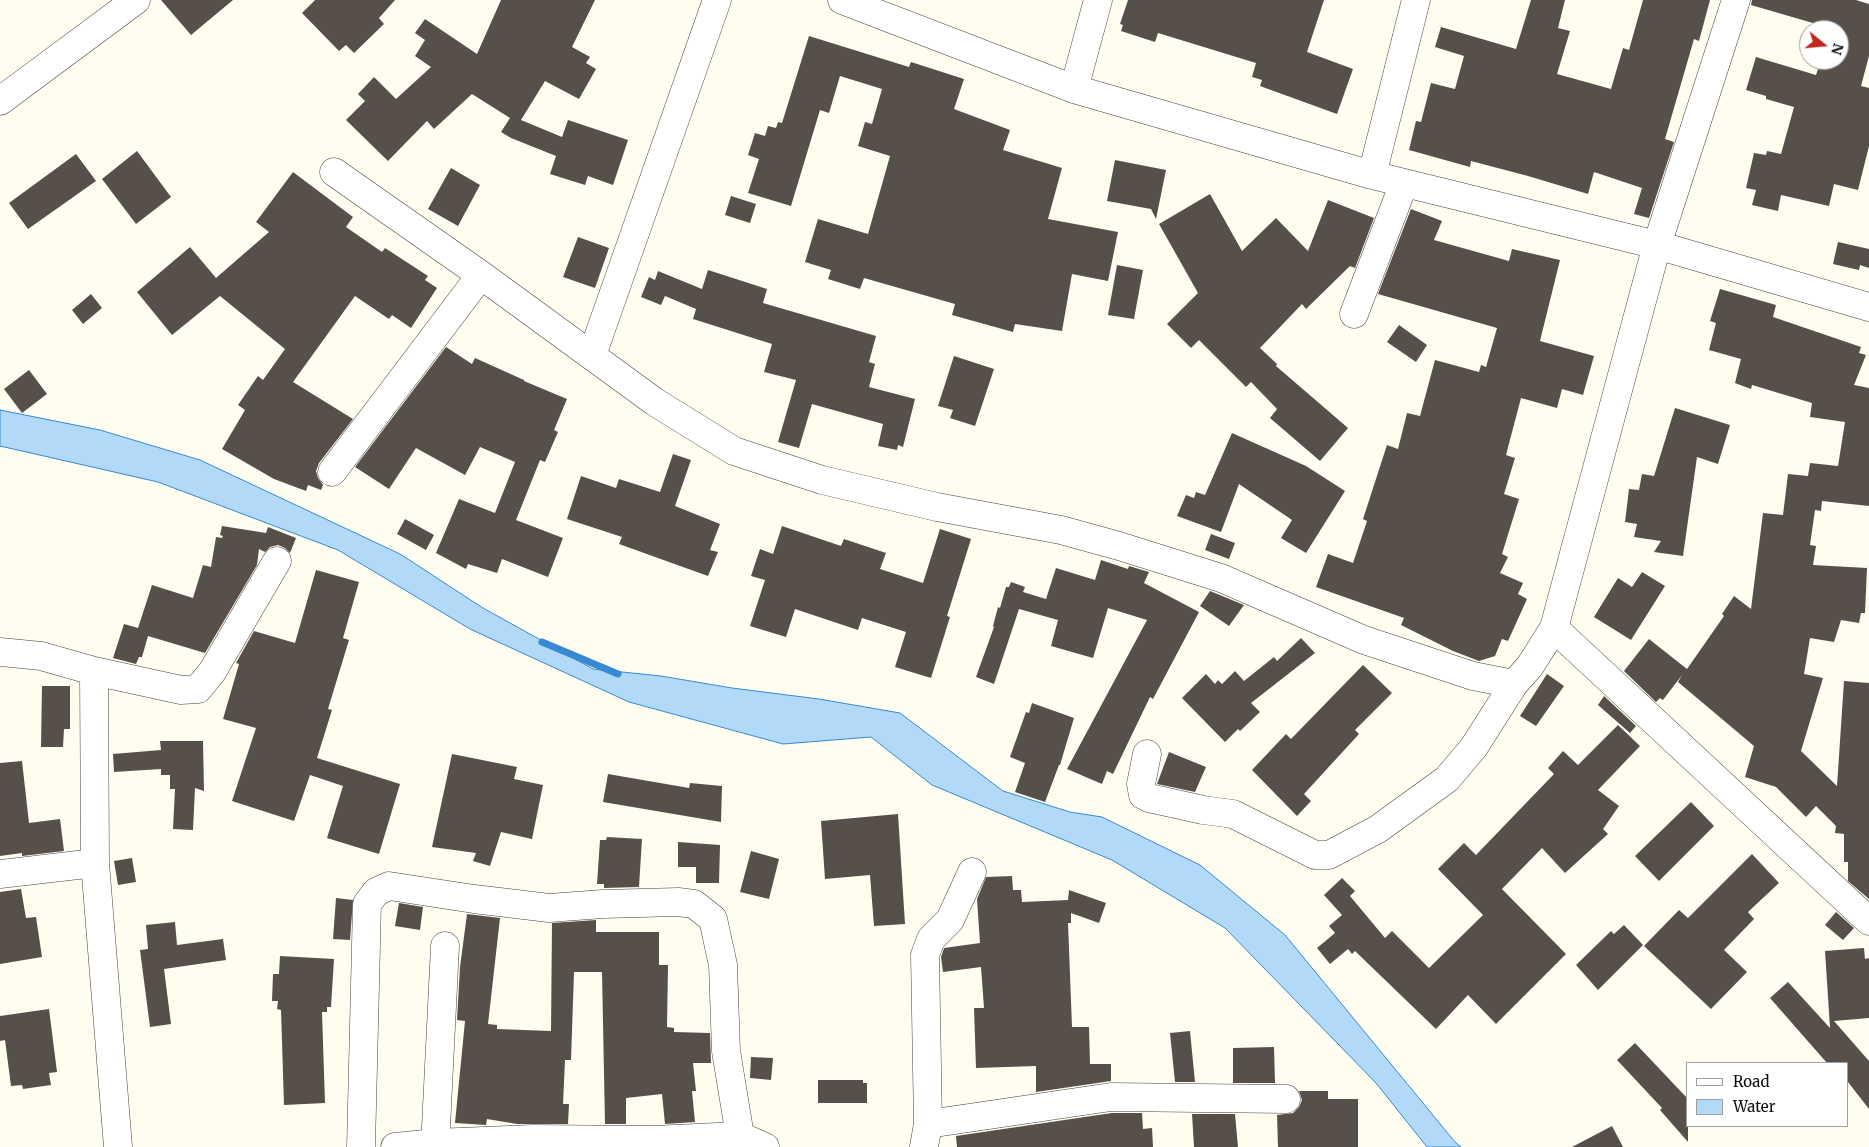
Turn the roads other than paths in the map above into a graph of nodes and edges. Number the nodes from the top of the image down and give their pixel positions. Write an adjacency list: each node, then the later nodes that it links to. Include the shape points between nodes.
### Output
1 (136, 0): 8 (street)
2 (717, 0): 16 (street)
3 (842, 0): 7 (street)
4 (1098, 0): 7 (street)
5 (1416, 0): 10 (street)
6 (1736, 0): 12 (street)
7 (1074, 89): 10 (street)
8 (0, 101)
9 (334, 172): 13 (street)
10 (1372, 175): 11 (street)
11 (1404, 183): 12 (street); 15 (street)
12 (1657, 245): 14 (street); 19 (street)
13 (481, 275): 16 (street); 17 (street)
14 (1869, 307)
15 (1354, 314)
16 (592, 356): 22 (street, via 655,402 734,451 822,480 937,507 1060,530 1119,546 1221,578 1364,640 1473,676)
17 (332, 472)
18 (277, 561): 21 (street, via 212,672 198,689 181,690)
19 (1554, 628): 22 (street, via 1530,666); 27 (street)
20 (0, 652): 21 (street, via 41,656)
21 (94, 671): 24 (street)
22 (1514, 684): 23 (street, via 1474,747 1447,779 1378,829 1329,855 1315,855 1233,814 1143,795 1141,784)
23 (1147, 754)
24 (95, 863): 26 (street); 34 (street)
25 (972, 872): 31 (street, via 950,920 931,939 925,955)
26 (0, 874)
27 (1869, 921)
28 (445, 946): 33 (street)
29 (1286, 1099): 31 (street, via 1111,1097)
30 (740, 1136): 32 (street); 35 (street, via 726,1051 724,965 713,919 694,904 668,902 549,908 389,886 376,892 367,904); 37 (street)
31 (926, 1136)
32 (653, 1144): 33 (street, via 532,1138)
33 (435, 1145): 36 (street)
34 (118, 1147)
35 (362, 1147)
36 (395, 1147)
37 (764, 1147)

